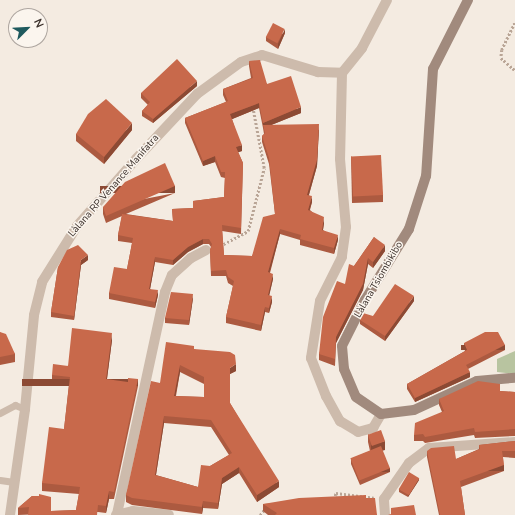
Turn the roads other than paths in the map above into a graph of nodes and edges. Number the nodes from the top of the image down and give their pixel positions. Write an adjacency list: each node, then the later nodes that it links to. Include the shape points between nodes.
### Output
1 (387, 0): 3 (street, via 362,48)
2 (468, 0): 8 (street, Làlana Tsiombikibo, via 433,69 426,176 409,228 365,300 342,346 344,369 356,397)
3 (342, 74): 6 (street, Làlana RP Venance Manifatra, via 318,72 262,55 251,56 196,94 77,226 42,282 34,315); 8 (street, via 340,159 346,227 342,256 320,301 311,358 326,396 340,421 358,432 373,428)
4 (206, 250): 13 (street, via 191,258 172,275 165,292)
5 (515, 378): 8 (street, via 477,381 414,410)
6 (25, 409): 7 (lane, via 15,405); 11 (street, Làlana RP Venance Manifatra)
7 (0, 413)
8 (381, 414)
9 (515, 442): 15 (street, via 429,448 410,463 384,499)
10 (0, 480): 11 (lane)
11 (14, 482): 12 (street, Làlana RP Venance Manifatra)
12 (10, 515)
13 (116, 515): 14 (street, via 133,511)
14 (169, 515)
15 (385, 515)

